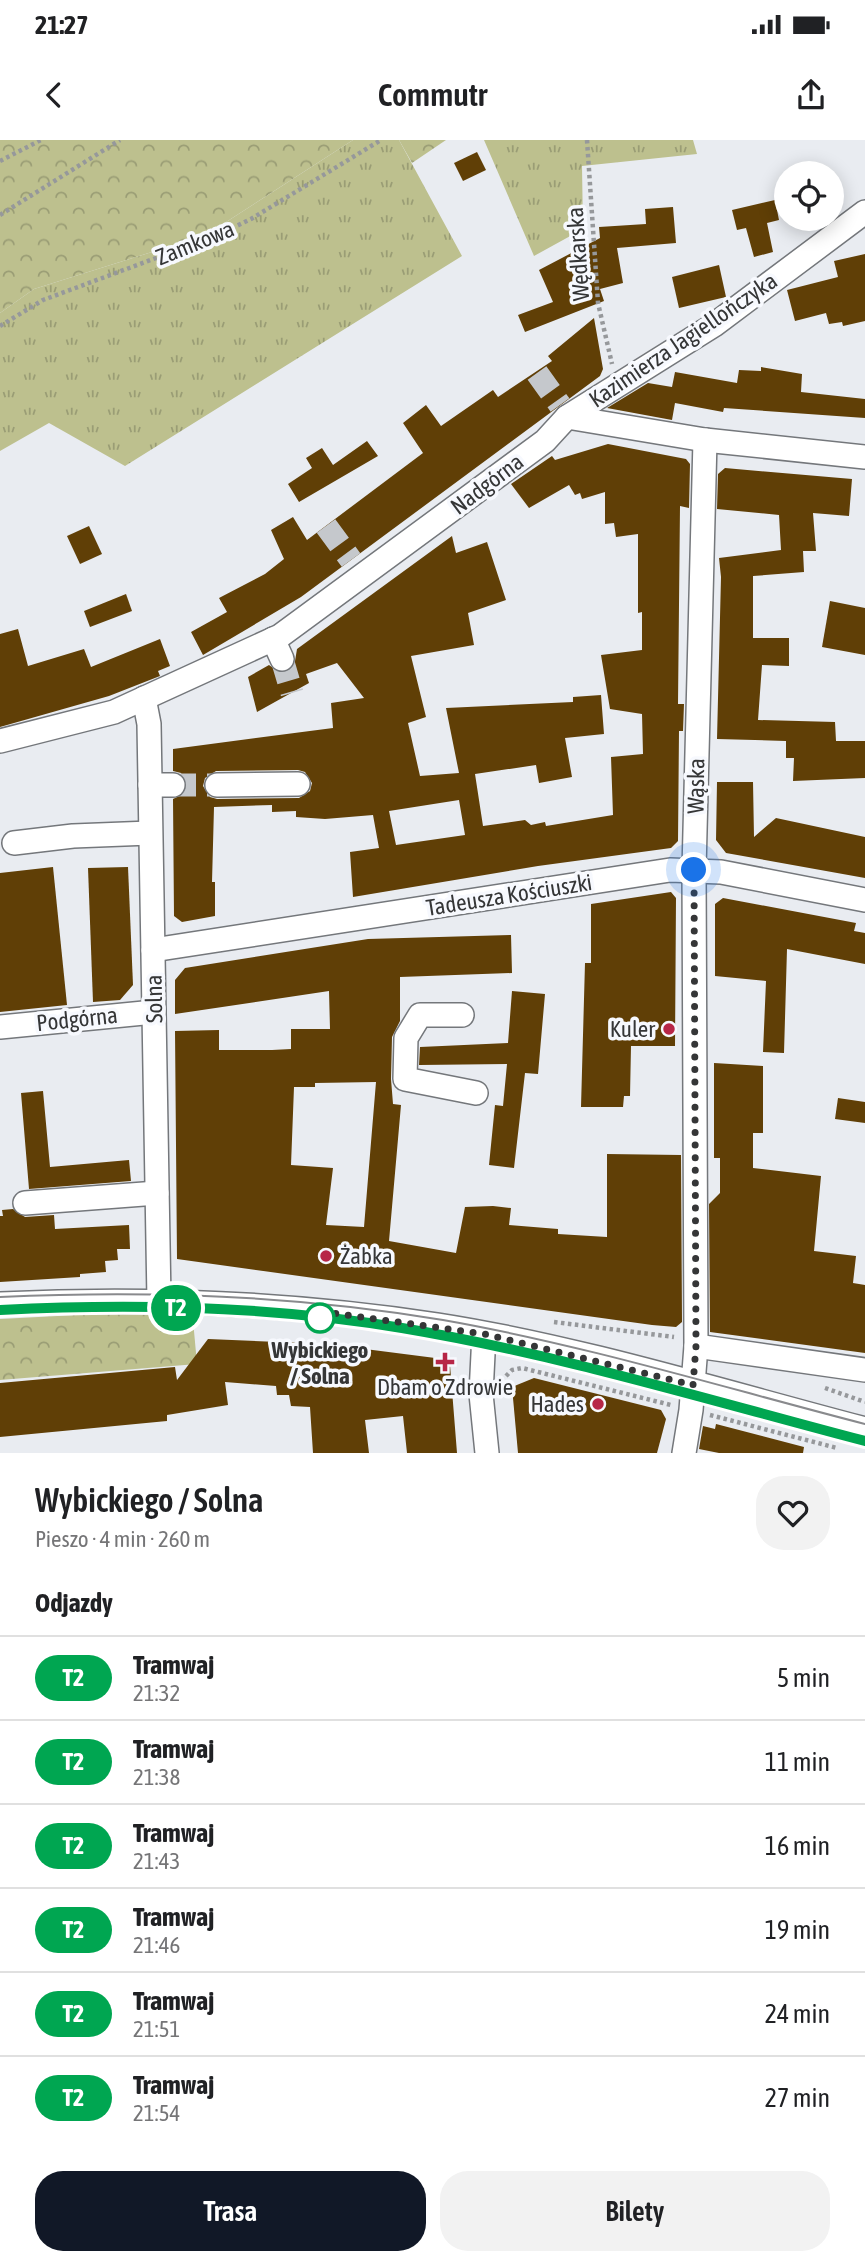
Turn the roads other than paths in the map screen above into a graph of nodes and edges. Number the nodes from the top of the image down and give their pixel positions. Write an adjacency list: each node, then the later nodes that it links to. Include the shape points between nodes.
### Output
1 (865, 212): 2 (street, Kazimierza Jagiellończyka, via 714,324)
2 (564, 413): 3 (street); 5 (street, Nadgórna, via 545,441 357,568 277,649)
3 (705, 440): 4 (street); 13 (street, Wąska)
4 (865, 457)
5 (144, 698): 6 (street, via 114,712); 8 (street, Solna)
6 (0, 741)
7 (298, 784): 10 (street)
8 (150, 785): 9 (street); 11 (street, Solna)
9 (173, 785)
10 (217, 785)
11 (150, 833): 12 (street); 15 (street, Solna)
12 (14, 843)
13 (694, 870): 14 (street, Tadeusza Kościuszki); 15 (street, Tadeusza Kościuszki, via 670,870); 25 (street, Wąska)
14 (865, 900)
15 (153, 950): 16 (street, Solna)
16 (154, 1012): 18 (street, Podgórna); 20 (street, Solna)
17 (462, 1015): 19 (street, via 420,1015 406,1038 405,1079)
18 (0, 1027)
19 (476, 1093)
20 (157, 1193): 21 (street); 22 (street, Solna)
21 (25, 1202)
22 (159, 1301): 23 (street); 24 (street, via 371,1316)
23 (0, 1304)
24 (484, 1334): 27 (street); 29 (street, via 481,1394)
25 (695, 1339): 26 (street); 27 (street, Wąska)
26 (865, 1370)
27 (693, 1385): 28 (street); 30 (street, Wąska)
28 (865, 1429)
29 (487, 1453)
30 (684, 1453)

